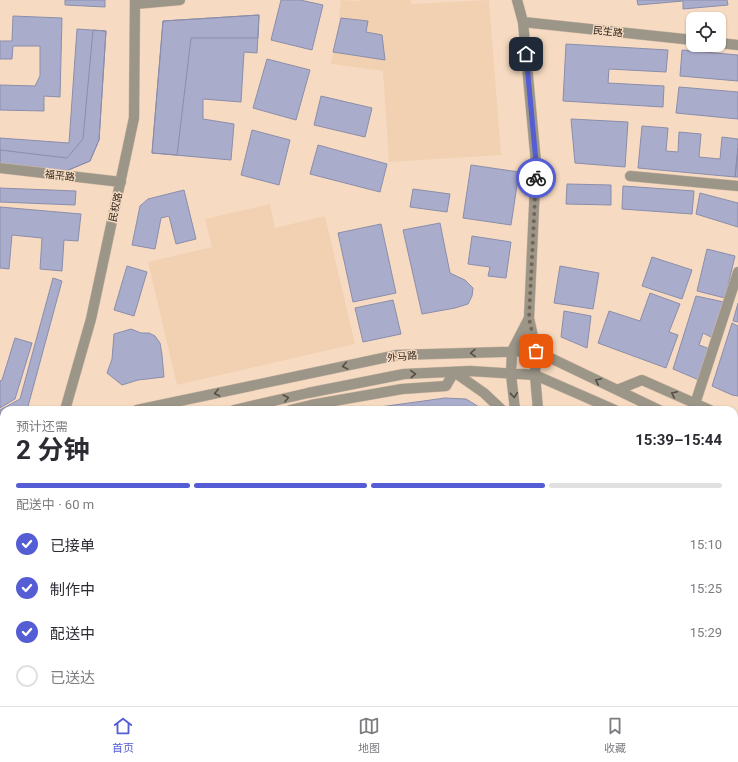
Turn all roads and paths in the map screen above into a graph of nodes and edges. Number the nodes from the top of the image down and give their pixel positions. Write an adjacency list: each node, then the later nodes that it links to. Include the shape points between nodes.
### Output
1 (180, 0): 3 (street)
2 (517, 0): 4 (street)
3 (135, 2): 10 (street, 民权路, via 134,118)
4 (523, 22): 5 (street, 民生路); 13 (street, via 536,162)
5 (686, 39)
6 (726, 43): 7 (street)
7 (738, 44)
8 (0, 168): 10 (street, 福平路)
9 (630, 176): 11 (street)
10 (121, 182): 22 (street, 民权路, via 91,319)
11 (738, 186)
12 (738, 272): 21 (street)
13 (529, 318): 14 (street); 15 (street)
14 (512, 351): 15 (street, 外马路); 17 (street); 23 (street, 外马路, one-way to 23, via 397,355)
15 (536, 351): 18 (street); 19 (street, 外马路, one-way to 15)
16 (454, 372): 17 (street, 外马路); 20 (street, 外马路, one-way to 16, via 404,374); 26 (street, via 446,386 402,389); 27 (street, via 484,392)
17 (511, 374): 18 (street, 外马路); 28 (street, one-way to 28)
18 (535, 375): 29 (street); 30 (street, 外马路)
19 (617, 390): 21 (street, one-way to 19, via 642,380); 31 (street, 外马路)
20 (308, 393): 24 (street, 外马路, one-way to 20); 25 (street)
21 (695, 404): 32 (street)
22 (66, 406)
23 (155, 406)
24 (251, 406)
25 (312, 406)
26 (317, 406)
27 (498, 406)
28 (515, 406)
29 (538, 406)
30 (606, 406)
31 (650, 406)
32 (700, 406)

